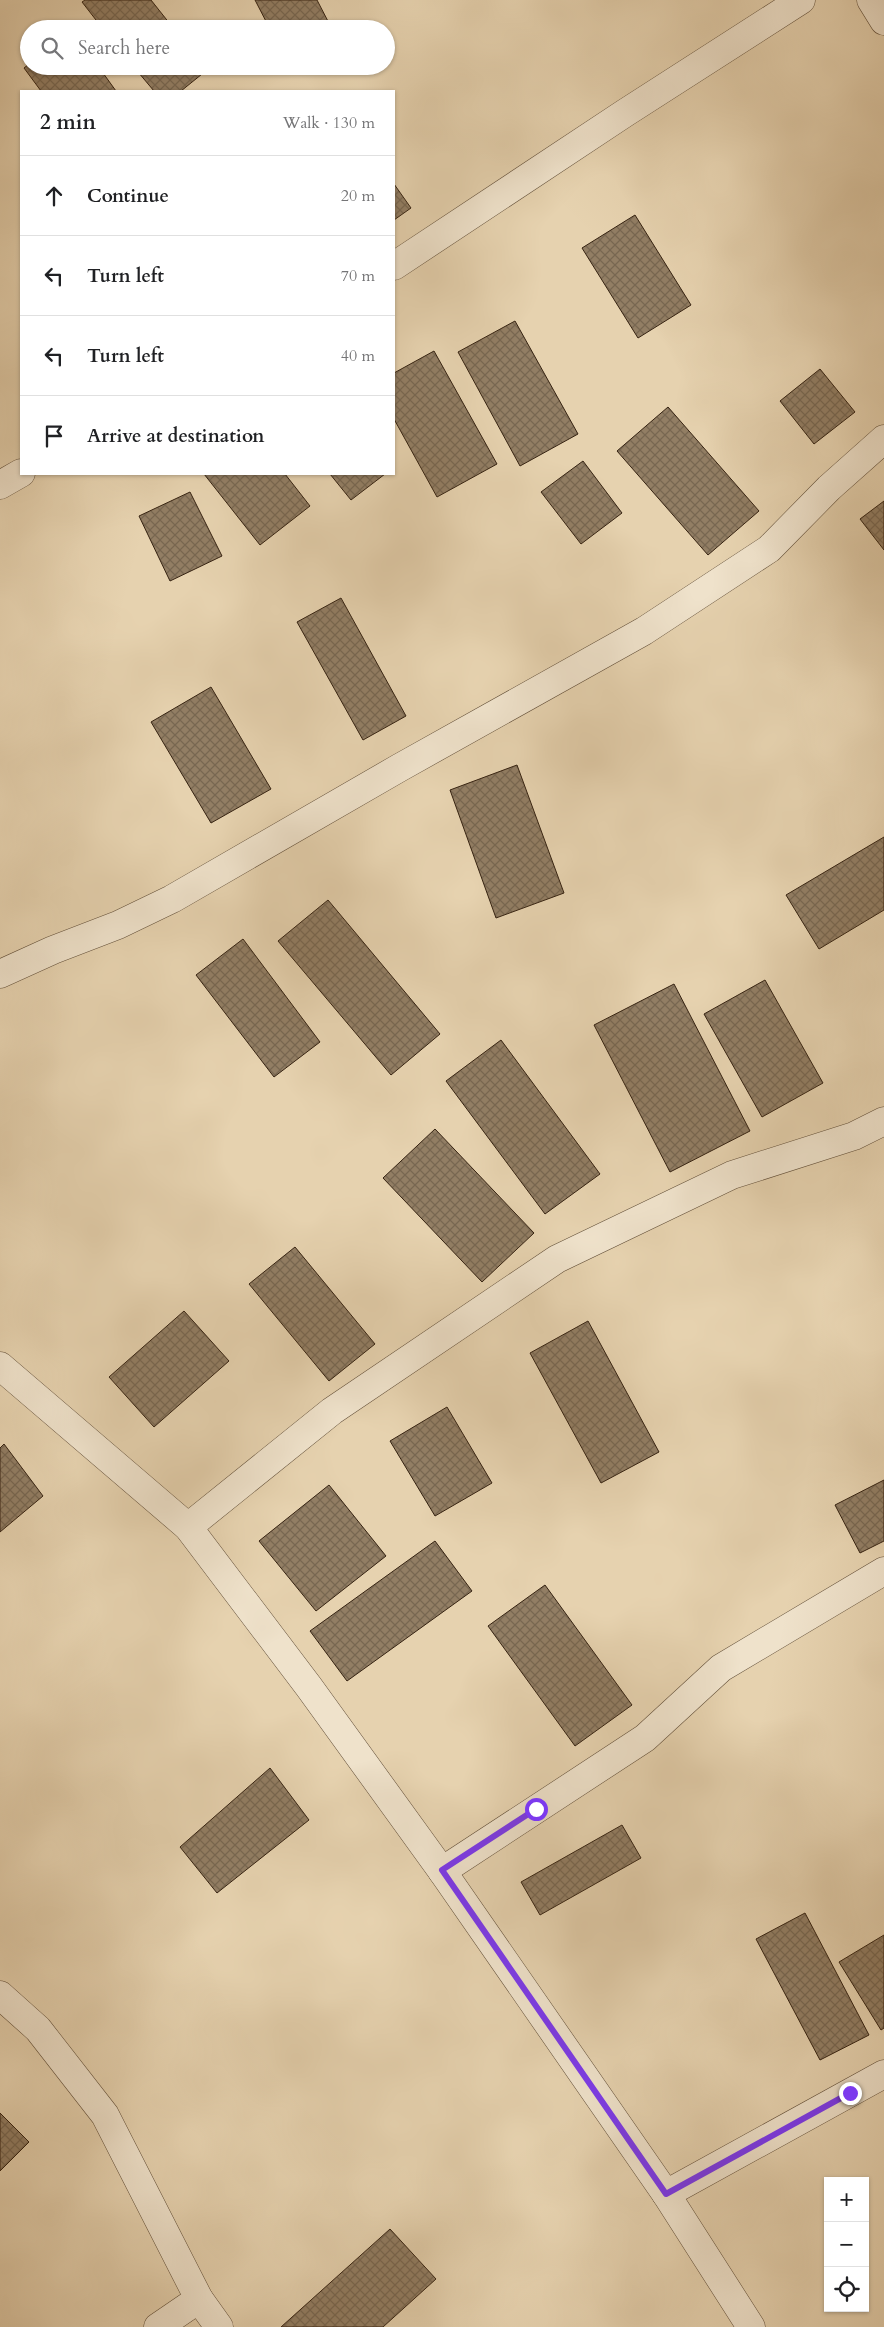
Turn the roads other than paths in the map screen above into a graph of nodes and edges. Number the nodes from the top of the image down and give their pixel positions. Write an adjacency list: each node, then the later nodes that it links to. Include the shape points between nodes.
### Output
1 (801, 0): 4 (street)
2 (872, 0): 3 (street)
3 (884, 21)
4 (395, 265)
5 (884, 439): 8 (street, via 829,488 769,549 644,631 172,899)
6 (20, 474): 7 (street)
7 (0, 485)
8 (0, 974)
9 (884, 1120): 11 (street, via 854,1136 732,1175 557,1259 332,1411)
10 (0, 1366): 11 (street)
11 (188, 1527): 13 (street)
12 (884, 1571): 13 (street, via 721,1668 645,1738)
13 (442, 1870): 16 (street)
14 (0, 1995): 17 (street, via 38,2029 105,2115)
15 (884, 2074): 16 (street)
16 (666, 2194): 20 (street)
17 (199, 2299): 18 (street); 19 (street)
18 (158, 2327)
19 (219, 2327)
20 (751, 2327)

